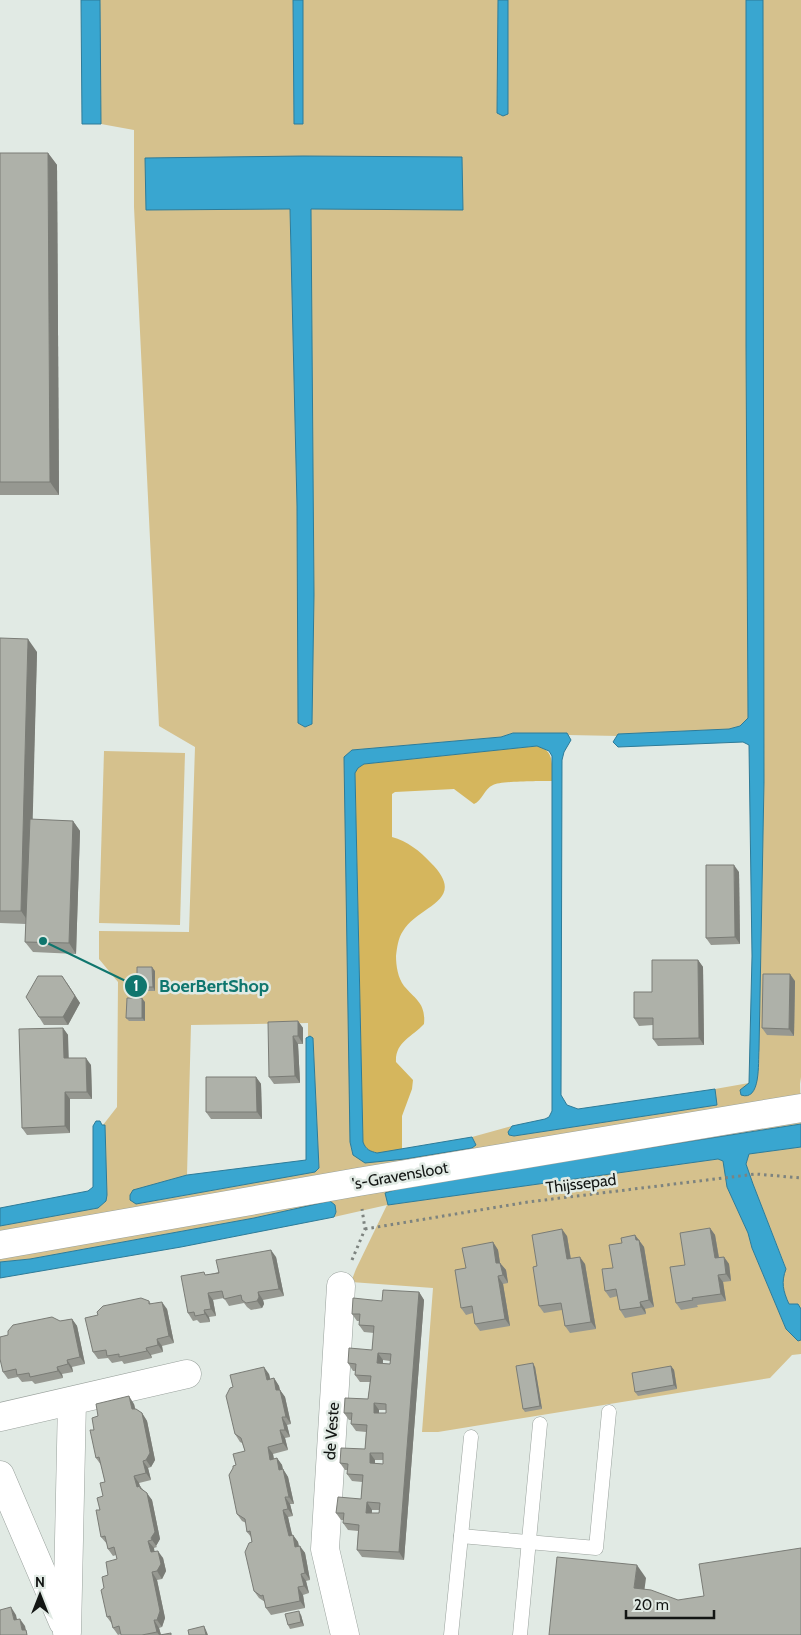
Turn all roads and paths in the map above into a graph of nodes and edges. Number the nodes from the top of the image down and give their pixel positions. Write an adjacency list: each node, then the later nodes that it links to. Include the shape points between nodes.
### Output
1 (801, 1108): 3 (street, 's-Gravensloot)
2 (801, 1178): 4 (path, Thijssepad, via 756,1174 528,1202 364,1229)
3 (0, 1245)
4 (341, 1286): 15 (street, de Veste, via 325,1549)
5 (187, 1374): 6 (street)
6 (72, 1401): 8 (street); 14 (street)
7 (609, 1412): 13 (lane, via 596,1548)
8 (0, 1418)
9 (540, 1424): 13 (lane)
10 (471, 1437): 12 (lane)
11 (0, 1474): 14 (street)
12 (461, 1536): 13 (lane); 16 (lane)
13 (529, 1542): 17 (lane)
14 (67, 1633)
15 (345, 1635)
16 (451, 1635)
17 (520, 1635)

